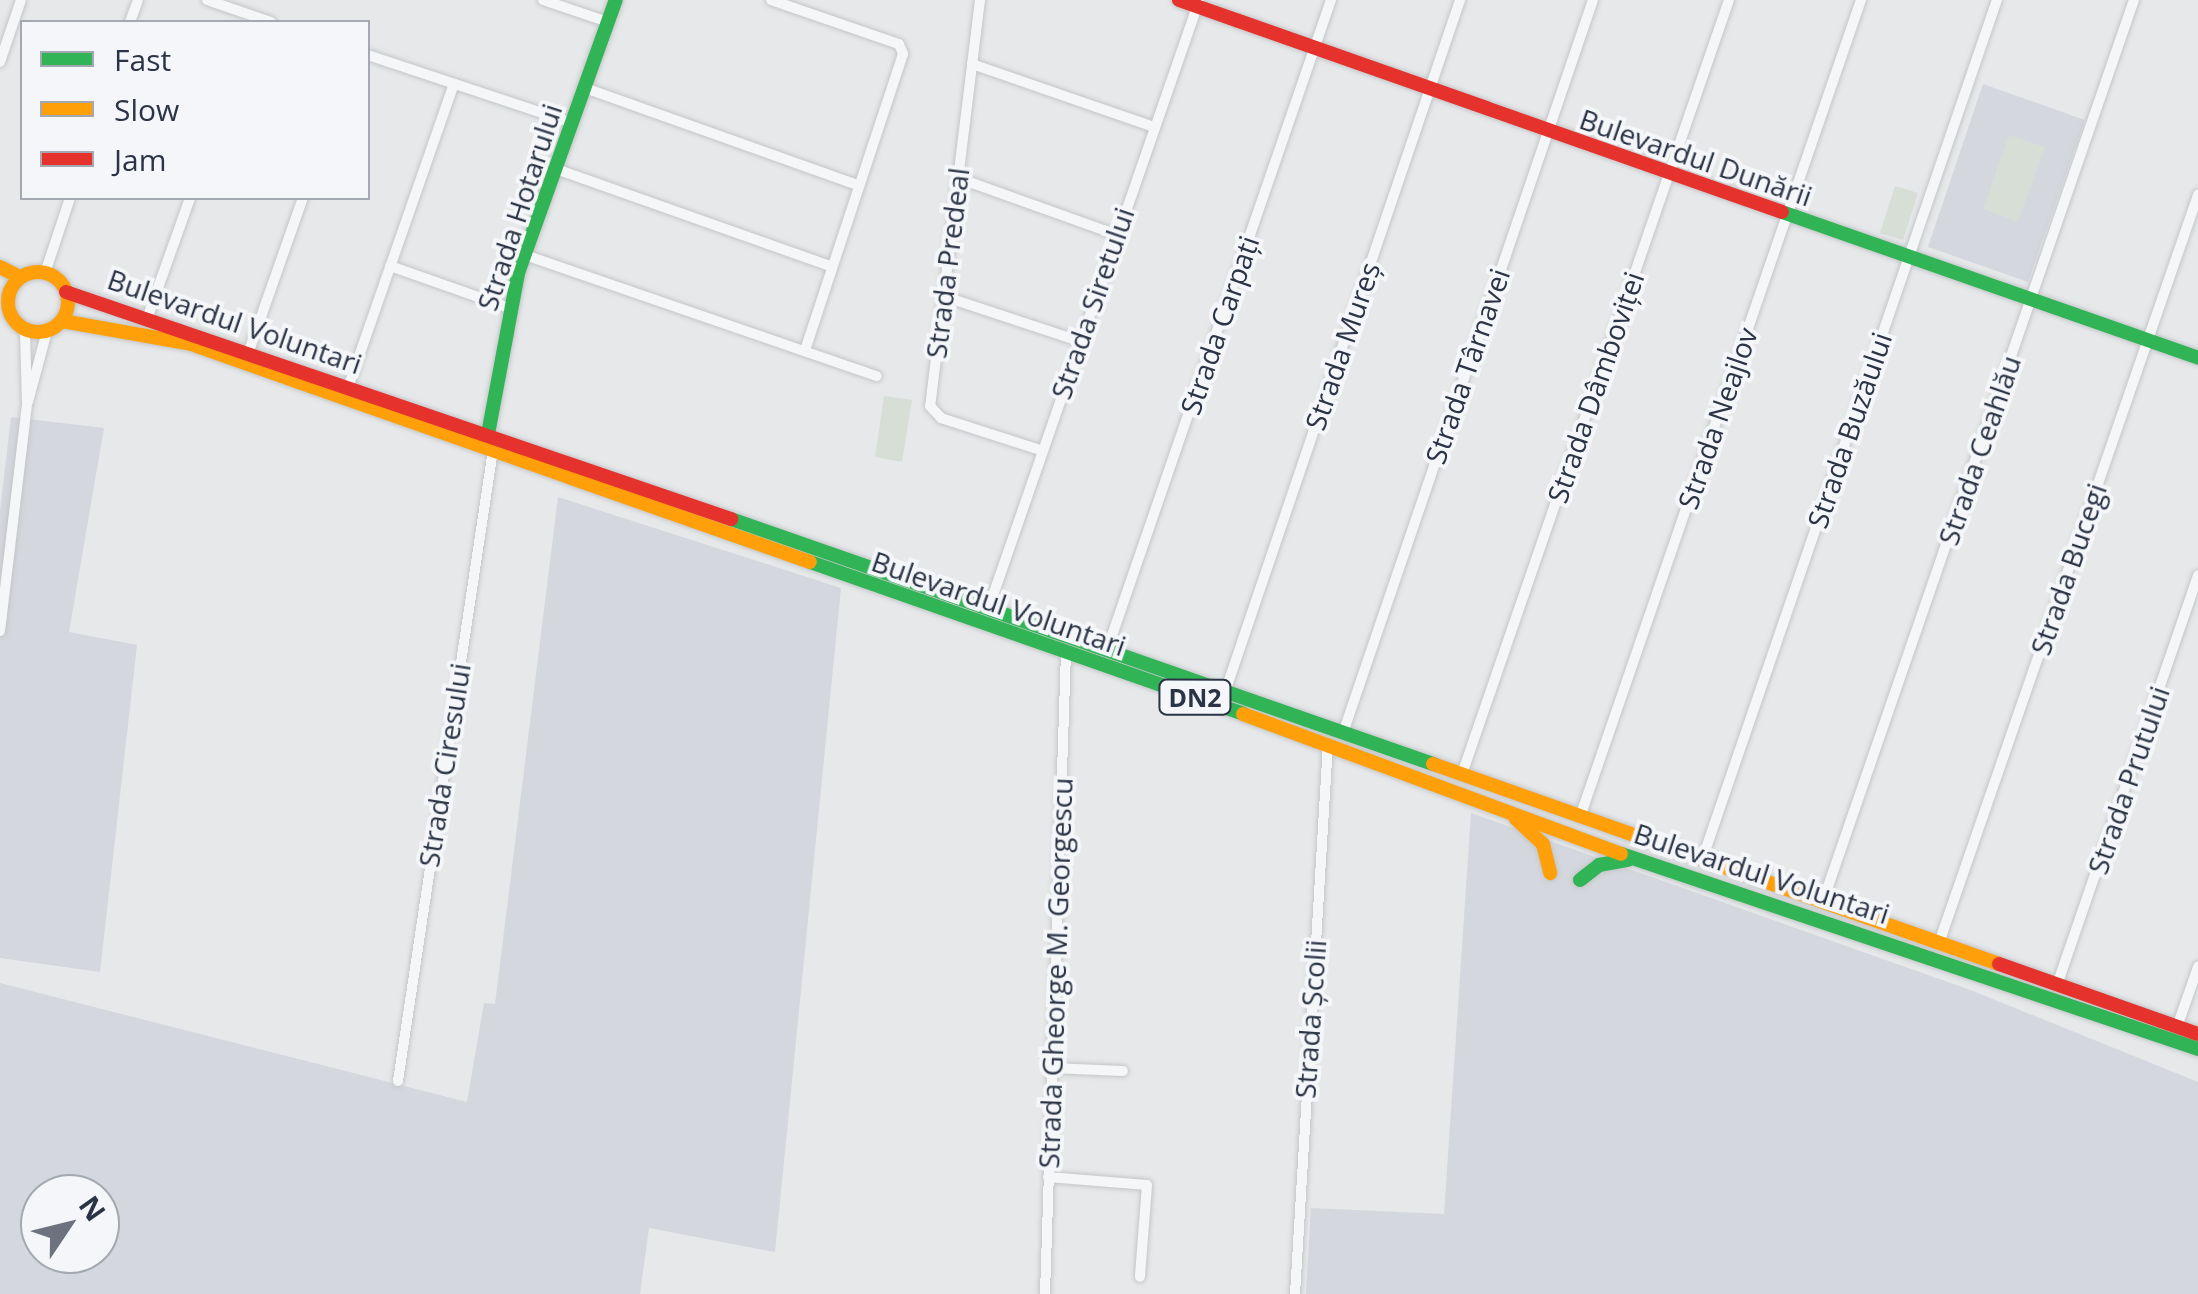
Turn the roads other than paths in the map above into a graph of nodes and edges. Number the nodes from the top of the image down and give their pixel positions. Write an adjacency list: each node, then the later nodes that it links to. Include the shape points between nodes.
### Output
1 (22, 0): 20 (street)
2 (207, 0): 16 (street)
3 (544, 0): 17 (street)
4 (616, 0): 17 (main road, Strada Hotarului)
5 (771, 0): 31 (street, via 902,48)
6 (980, 0): 21 (street, Strada Predeal)
7 (1179, 0): 15 (main road, Bulevardul Dunării)
8 (1331, 0): 18 (street, Strada Carpați)
9 (1460, 0): 24 (street, Strada Mureș)
10 (1593, 0): 27 (street, Strada Târnavei)
11 (1728, 0): 29 (street, Strada Dâmboviței)
12 (1860, 0): 36 (street, Strada Neajlov)
13 (1997, 0): 39 (street, Strada Buzăului)
14 (2134, 0): 48 (street, Strada Ceahlău)
15 (1198, 3): 18 (main road, Bulevardul Dunării); 26 (street, Strada Siretului)
16 (252, 20)
17 (608, 22): 23 (main road, Strada Hotarului)
18 (1314, 49): 24 (main road, Bulevardul Dunării); 68 (street, Strada Carpați)
19 (370, 56): 22 (street)
20 (0, 62)
21 (972, 64): 26 (street); 30 (street, Strada Predeal)
22 (454, 84): 25 (street); 40 (street)
23 (585, 88): 25 (main road, Strada Hotarului); 31 (street)
24 (1429, 89): 27 (main road, Bulevardul Dunării); 70 (street, Strada Mureș)
25 (572, 123): 28 (main road, Strada Hotarului)
26 (1154, 126): 37 (street, Strada Siretului)
27 (1546, 132): 29 (main road, Bulevardul Dunării); 71 (street, Strada Târnavei)
28 (556, 168): 38 (main road, Strada Hotarului); 42 (street)
29 (1668, 174): 36 (main road, Bulevardul Dunării); 73 (street, Strada Dâmboviței)
30 (958, 178): 37 (street); 47 (street, Strada Predeal)
31 (858, 185): 42 (street)
32 (2198, 195): 54 (street, Strada Bucegi)
33 (69, 200): 43 (street)
34 (189, 200): 50 (street)
35 (302, 200): 56 (street)
36 (1786, 215): 39 (main road, Bulevardul Dunării); 75 (street, Strada Neajlov)
37 (1116, 235): 55 (street, Strada Siretului)
38 (525, 255): 49 (main road, Strada Hotarului); 57 (street)
39 (1908, 258): 48 (main road, Bulevardul Dunării); 78 (street, Strada Buzăului)
40 (390, 266): 49 (street); 60 (street)
41 (0, 267): 44 (main road)
42 (832, 267): 57 (street)
43 (45, 273): 44 (main road); 45 (main road, Bulevardul Voluntari / DN2)
44 (20, 278): 46 (main road)
45 (66, 292): 50 (main road, Bulevardul Voluntari / DN2); 51 (main road, Bulevardul Voluntari)
46 (4, 296): 52 (main road, via 11,317)
47 (943, 296): 55 (street); 64 (street, Strada Predeal, via 933,414)
48 (2031, 300): 54 (main road, Bulevardul Dunării); 81 (street, Strada Ceahlău)
49 (509, 308): 62 (main road, Strada Hotarului)
50 (148, 316): 56 (main road, Bulevardul Voluntari / DN2)
51 (62, 321): 53 (main road); 63 (main road, Bulevardul Voluntari / DN2, via 191,344)
52 (25, 330): 53 (main road); 61 (street)
53 (47, 331): 61 (street)
54 (2147, 340): 58 (main road, Bulevardul Dunării); 82 (street, Strada Bucegi)
55 (1079, 342): 64 (street, Strada Siretului)
56 (249, 351): 60 (main road, Bulevardul Voluntari / DN2)
57 (805, 352): 59 (street)
58 (2198, 358)
59 (877, 376)
60 (348, 385): 62 (main road, Bulevardul Voluntari / DN2)
61 (27, 403): 67 (street)
62 (488, 434): 66 (main road, Bulevardul Voluntari / DN2)
63 (493, 450): 69 (main road, Bulevardul Voluntari / DN2); 90 (street, Strada Ciresului)
64 (1040, 450): 66 (street, Strada Siretului)
65 (2198, 576): 84 (street, Strada Prutului)
66 (989, 607): 68 (main road, Bulevardul Voluntari / DN2)
67 (0, 631)
68 (1108, 650): 70 (main road, Bulevardul Voluntari / DN2)
69 (1066, 652): 72 (main road, Bulevardul Voluntari / DN2); 88 (street, Strada Gheorge M. Georgescu)
70 (1226, 692): 71 (main road, Bulevardul Voluntari / DN2)
71 (1344, 733): 73 (main road, Bulevardul Voluntari / DN2)
72 (1328, 744): 74 (main road, Bulevardul Voluntari / DN2); 94 (street, Strada Școlii)
73 (1462, 775): 75 (main road, Bulevardul Voluntari / DN2)
74 (1504, 810): 76 (main road, Bulevardul Voluntari / DN2); 79 (main road, via 1543,844)
75 (1580, 819): 76 (street, Strada Neajlov); 78 (main road, Bulevardul Voluntari / DN2)
76 (1574, 836): 77 (main road, Bulevardul Voluntari / DN2)
77 (1635, 859): 80 (main road, via 1599,865); 87 (main road, Bulevardul Voluntari / DN2)
78 (1702, 860): 81 (main road, Bulevardul Voluntari / DN2)
79 (1550, 873)
80 (1580, 880)
81 (1823, 901): 82 (main road, Bulevardul Voluntari / DN2)
82 (1940, 943): 84 (main road, Bulevardul Voluntari / DN2)
83 (2198, 968): 85 (street)
84 (2058, 985): 85 (main road, Bulevardul Voluntari / DN2)
85 (2177, 1027): 86 (main road, Bulevardul Voluntari / DN2)
86 (2198, 1034)
87 (2198, 1050)
88 (1051, 1068): 89 (street); 91 (street, Strada Gheorge M. Georgescu)
89 (1123, 1071)
90 (398, 1081)
91 (1048, 1177): 92 (street, via 1147,1184); 93 (street, Strada Gheorge M. Georgescu)
92 (1140, 1277)
93 (1045, 1294)
94 (1295, 1294)

